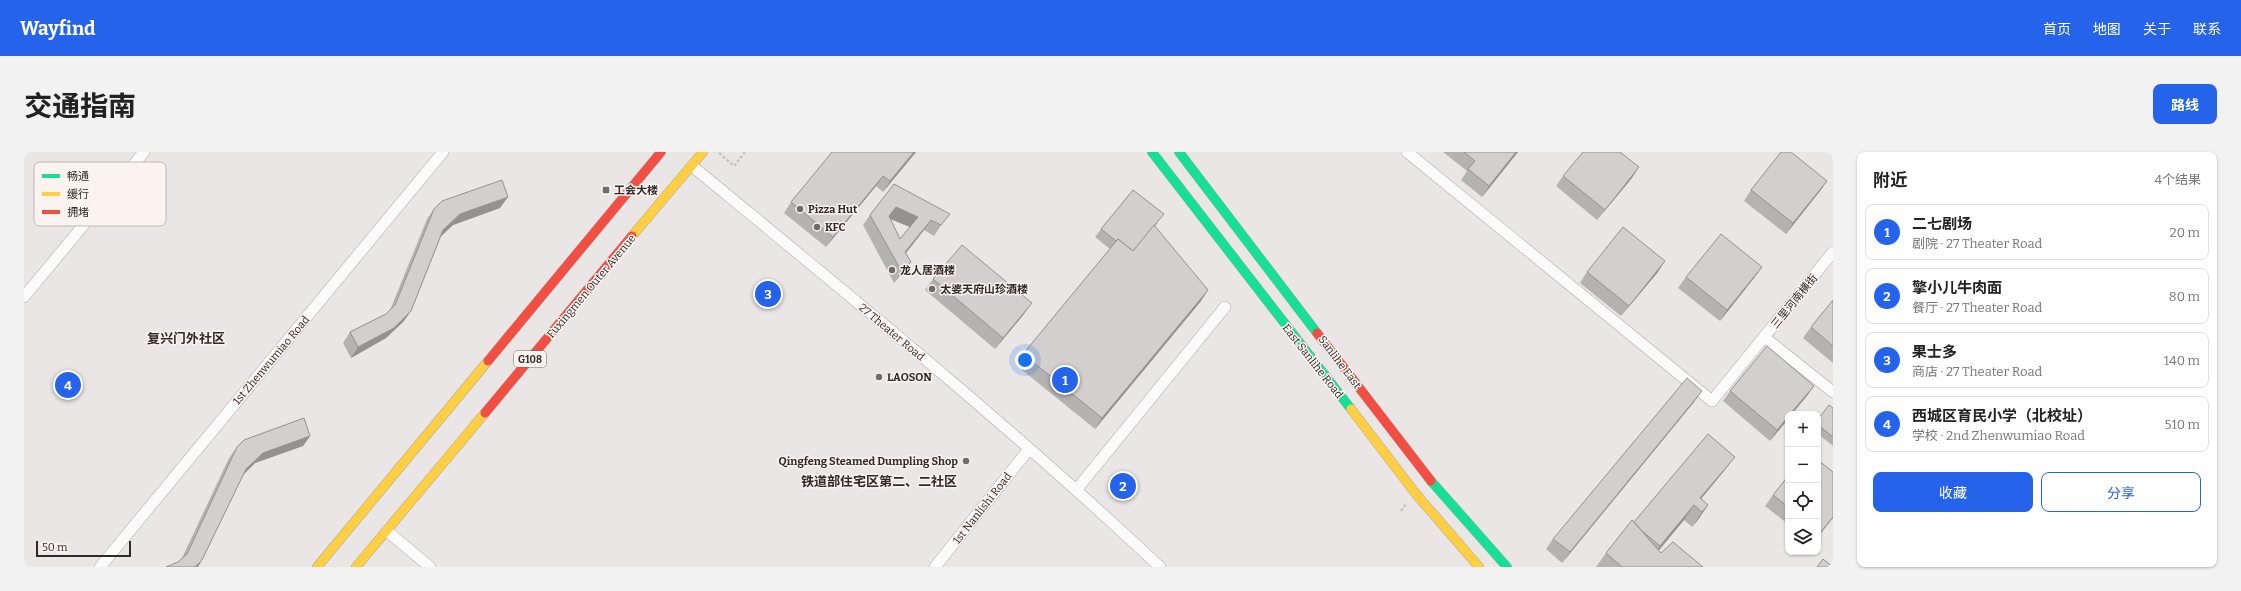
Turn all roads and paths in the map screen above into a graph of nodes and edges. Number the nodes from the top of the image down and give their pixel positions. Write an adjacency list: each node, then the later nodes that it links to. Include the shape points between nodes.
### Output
1 (144, 152): 10 (street)
2 (443, 152): 21 (street, 1st Zhenwumiao Road)
3 (661, 152): 22 (main road, G108)
4 (703, 152): 11 (main road, Fuxingmen Outer Avenue / G108)
5 (717, 152): 6 (path, via 734,166)
6 (745, 152)
7 (1152, 152): 27 (main road, East Sanlihe Road, via 1416,494)
8 (1179, 152): 28 (main road, Sanlihe East, via 1430,480)
9 (1407, 152): 16 (street, via 1712,401)
10 (136, 162)
11 (692, 166): 18 (street, 27 Theater Road, via 884,324); 20 (main road, Fuxingmen Outer Avenue / G108)
12 (83, 226): 14 (street)
13 (1833, 252): 16 (street, 三里河南横街)
14 (24, 297)
15 (1225, 307): 19 (street)
16 (1764, 337): 17 (street, 三里河南横街)
17 (1833, 392)
18 (1029, 449): 19 (street, 27 Theater Road); 25 (street, 1st Nanlishi Road)
19 (1077, 489): 26 (street, 27 Theater Road)
20 (387, 531): 23 (main road, Fuxingmen Outer Avenue / G108); 24 (street)
21 (100, 567)
22 (317, 567)
23 (356, 567)
24 (430, 567)
25 (935, 567)
26 (1160, 567)
27 (1479, 567)
28 (1507, 567)

